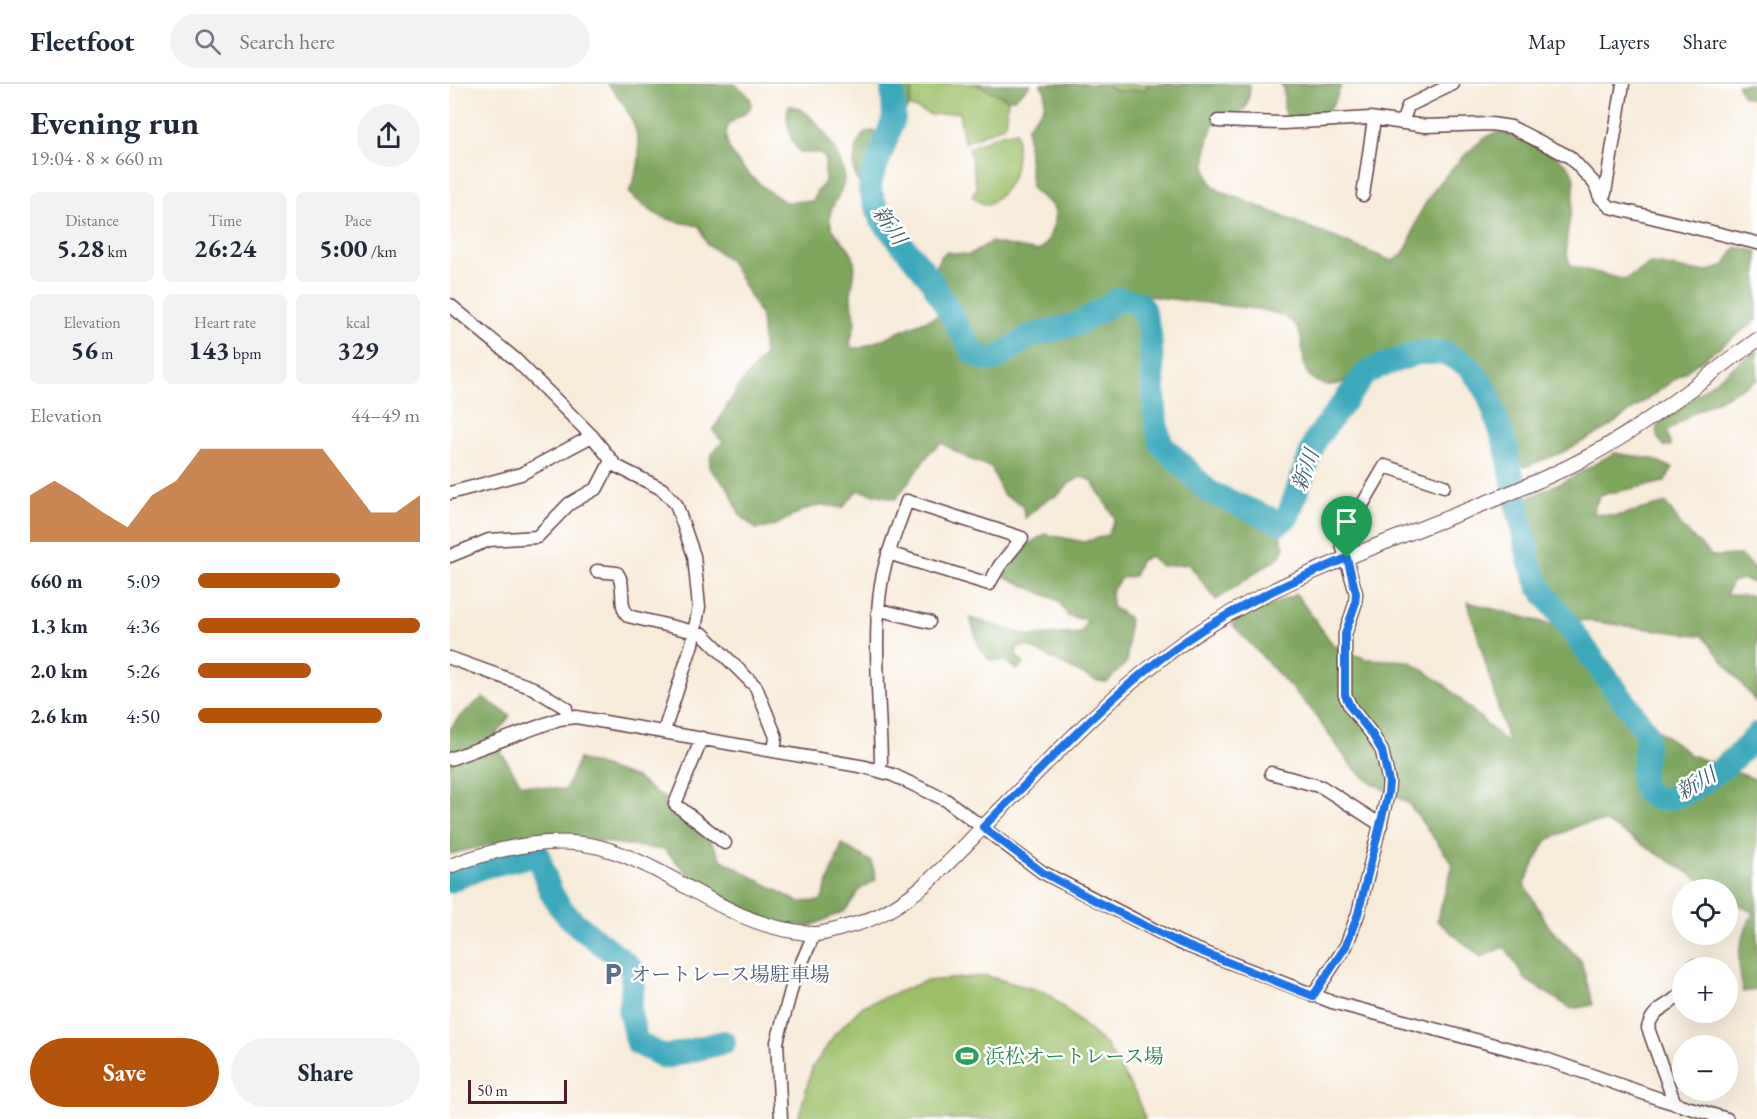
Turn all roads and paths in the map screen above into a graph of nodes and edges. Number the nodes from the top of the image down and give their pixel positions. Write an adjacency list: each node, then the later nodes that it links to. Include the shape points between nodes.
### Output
1 (1453, 84): 5 (street, via 1408,106)
2 (1623, 84): 7 (street, via 1605,193)
3 (1374, 119): 4 (street); 5 (street); 6 (street)
4 (1218, 121)
5 (1402, 123): 7 (street, via 1510,127 1570,157)
6 (1363, 195)
7 (1599, 195): 8 (street, via 1610,207)
8 (1757, 243)
9 (450, 305): 11 (street, via 515,359)
10 (1757, 340): 17 (street, via 1615,441 1534,482)
11 (592, 436): 12 (street); 14 (street, via 522,474)
12 (611, 461): 16 (street, via 597,488 569,504 537,537 489,540); 21 (street, via 624,473 662,489 676,504 697,569 699,607)
13 (1439, 480): 17 (street, via 1385,466 1346,530 1342,545)
14 (450, 493)
15 (888, 553): 15 (street, via 907,501 1022,538 989,584); 19 (street, via 881,581)
16 (450, 556)
17 (1347, 558): 30 (street, via 1356,593 1345,634 1345,695 1372,734 1384,760 1389,782); 31 (street, via 1238,608 1162,658 1110,702)
18 (597, 571): 21 (street, via 611,572 620,578 621,602 628,616)
19 (880, 610): 20 (street); 28 (street)
20 (929, 622)
21 (695, 632): 24 (street); 26 (street, via 703,634 756,687 776,737)
22 (450, 658): 23 (street, via 541,692 566,708)
23 (567, 717): 24 (street); 27 (street)
24 (664, 731): 25 (street)
25 (702, 738): 26 (street); 32 (street, via 675,804)
26 (774, 751): 28 (street)
27 (450, 759)
28 (879, 770): 31 (street, via 933,793)
29 (1271, 773): 30 (street, via 1322,787)
30 (1381, 825): 35 (street, via 1346,946)
31 (983, 827): 34 (street, via 909,899 858,924); 35 (street, via 1042,872 1094,900 1180,943)
32 (725, 843)
33 (450, 866): 34 (street, via 532,843 596,846 638,861 766,927)
34 (812, 939): 38 (street, via 777,1042)
35 (1313, 996): 37 (street, via 1540,1057)
36 (1672, 999): 37 (street, via 1650,1017 1648,1028)
37 (1675, 1104): 39 (street)
38 (781, 1119)
39 (1727, 1119)

